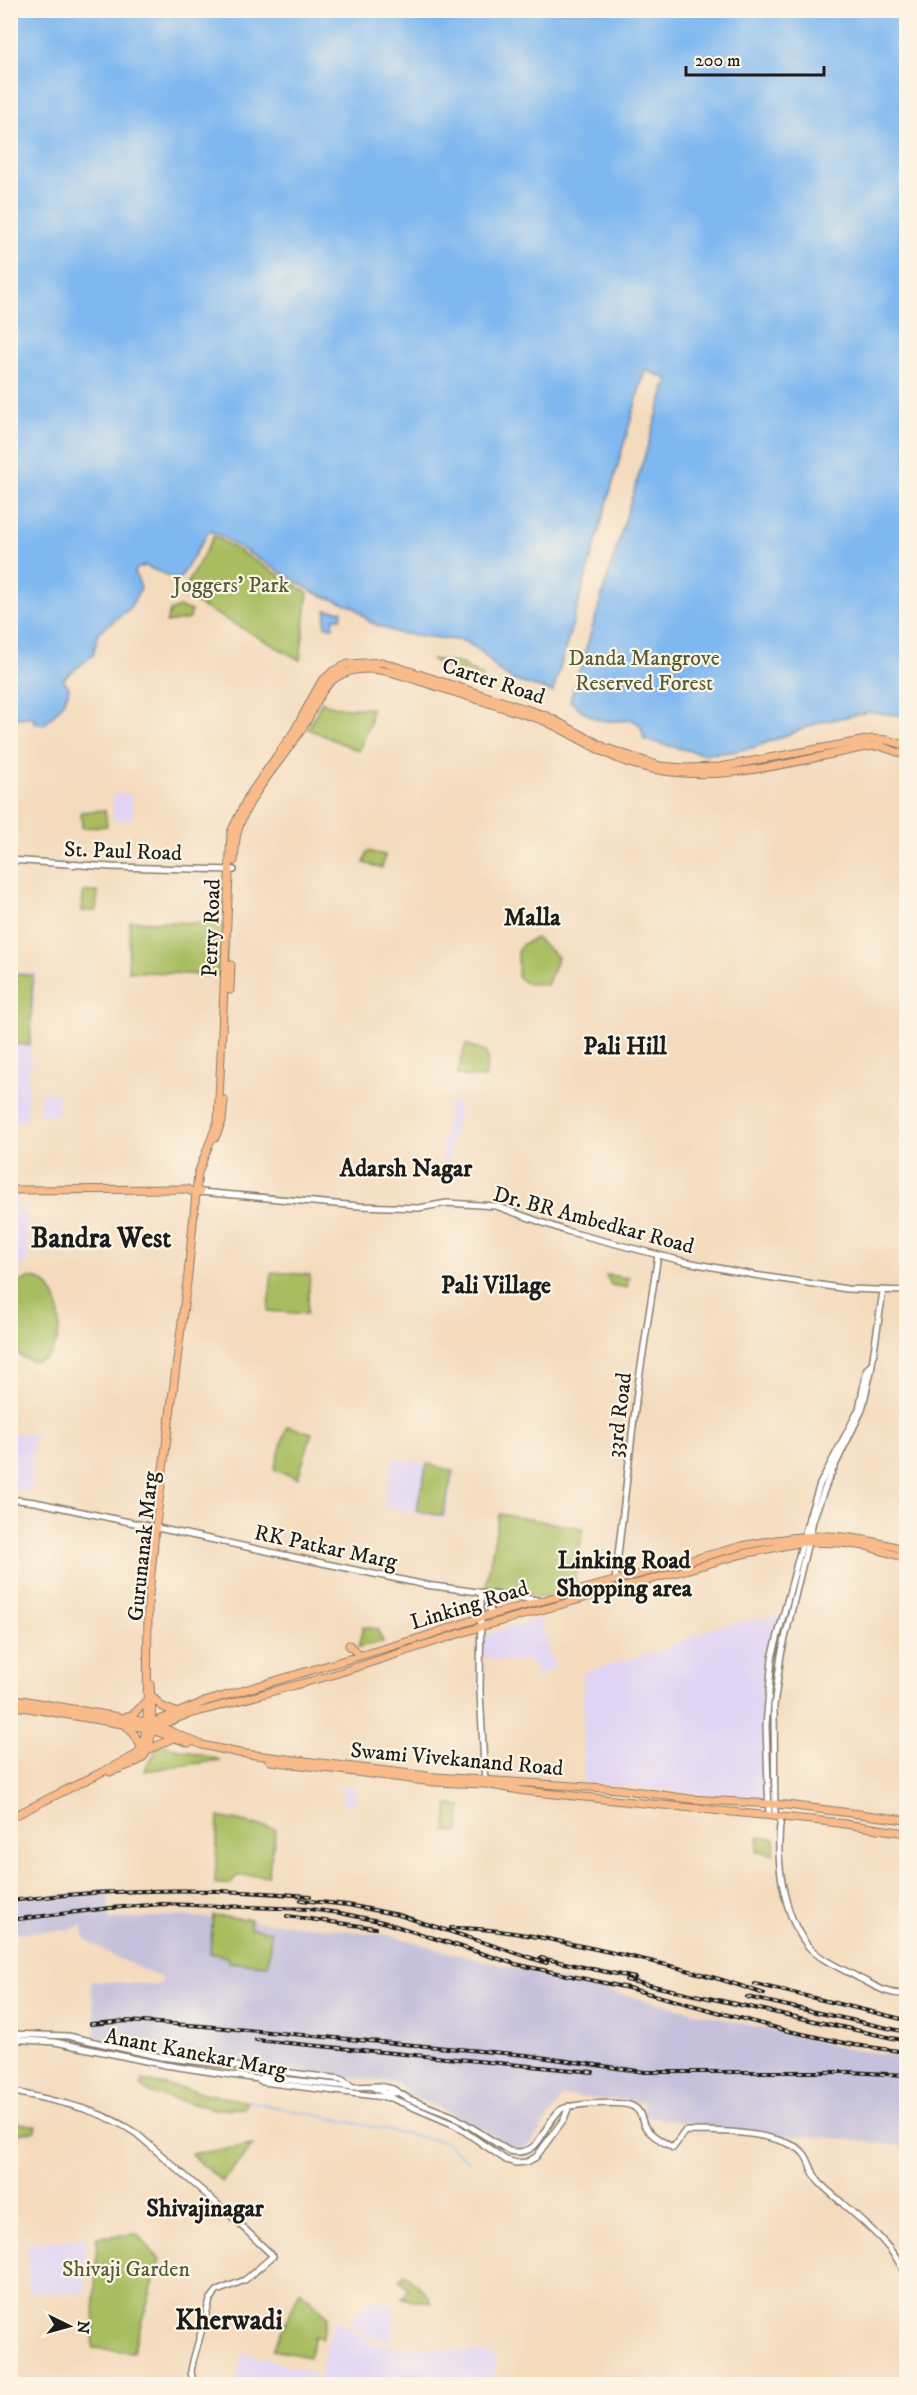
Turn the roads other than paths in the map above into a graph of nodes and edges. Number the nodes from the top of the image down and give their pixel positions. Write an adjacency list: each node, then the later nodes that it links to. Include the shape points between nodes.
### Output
1 (321, 689): 2 (main road, Carter Road, via 327,675 341,667 372,661); 6 (main road, Perry Road, via 252,796 237,834)
2 (494, 702): 3 (main road, Carter Road, via 547,716 606,748 660,766 720,767 872,739); 4 (main road, Carter Road, via 558,727 600,752 671,774 752,770 866,747 880,746)
3 (906, 745)
4 (906, 755)
5 (10, 860): 6 (street, St. Paul Road)
6 (232, 870): 7 (main road, Perry Road, via 223,1116)
7 (195, 1191): 8 (main road); 9 (street, Dr. BR Ambedkar Road, via 359,1206 496,1206 566,1231); 13 (main road, Gurunanak Marg)
8 (10, 1192)
9 (658, 1255): 10 (street, Dr. BR Ambedkar Road, via 765,1277); 18 (street, 33rd Road)
10 (883, 1291): 11 (street, Dr. BR Ambedkar Road); 14 (street, via 862,1410 826,1485)
11 (906, 1291)
12 (10, 1499): 13 (street, RK Patkar Marg)
13 (158, 1528): 19 (street, RK Patkar Marg); 27 (main road, Gurunanak Marg, via 148,1605)
14 (806, 1539): 15 (main road, Linking Road); 16 (main road, Linking Road, via 868,1539); 17 (main road, Linking Road, via 866,1546); 37 (street, via 769,1679 766,1725)
15 (742, 1550): 18 (main road, Linking Road); 23 (main road, Linking Road)
16 (906, 1550)
17 (906, 1558)
18 (615, 1581): 20 (main road, Linking Road)
19 (483, 1594): 20 (street, RK Patkar Marg); 21 (street); 22 (street)
20 (542, 1601): 21 (main road, Linking Road)
21 (492, 1615): 22 (main road, Linking Road); 23 (street)
22 (479, 1618): 24 (street); 26 (main road, Linking Road)
23 (495, 1622): 24 (main road, Linking Road)
24 (480, 1627): 32 (main road, Linking Road, via 332,1675); 36 (street)
25 (349, 1646): 26 (main road)
26 (359, 1655): 30 (main road, Linking Road)
27 (148, 1697): 30 (main road); 31 (main road); 32 (main road, Gurunanak Marg)
28 (10, 1698): 31 (main road, Swami Vivekanand Road)
29 (10, 1705): 31 (main road, Swami Vivekanand Road)
30 (177, 1712): 32 (main road, Linking Road)
31 (123, 1721): 32 (main road, Swami Vivekanand Road); 34 (main road)
32 (151, 1726): 33 (main road, Swami Vivekanand Road); 34 (main road, Gurunanak Marg); 35 (main road, Swami Vivekanand Road)
33 (173, 1738): 34 (main road); 35 (main road, Swami Vivekanand Road)
34 (145, 1749): 39 (main road)
35 (230, 1753): 36 (main road, Swami Vivekanand Road)
36 (485, 1782): 37 (main road, Swami Vivekanand Road); 38 (main road, Swami Vivekanand Road, via 525,1791)
37 (773, 1805): 38 (street); 40 (main road, Swami Vivekanand Road)
38 (775, 1817): 41 (main road, Swami Vivekanand Road); 42 (street, via 786,1898 809,1947 875,1987 891,1994)
39 (10, 1819)
40 (906, 1820)
41 (906, 1833)
42 (906, 1994)
43 (10, 2034): 46 (street, Anant Kanekar Marg, via 68,2036 161,2058 341,2079)
44 (10, 2039): 45 (street, Anant Kanekar Marg, via 55,2042)
45 (258, 2079): 46 (street); 49 (street, Anant Kanekar Marg)
46 (354, 2087): 47 (street)
47 (363, 2087): 49 (street); 50 (street, via 395,2093 455,2117 518,2153 533,2148 560,2109)
48 (10, 2091): 52 (street, via 80,2107 122,2123 273,2256 245,2280 217,2290 210,2300 193,2361)
49 (363, 2095): 50 (street, Anant Kanekar Marg, via 393,2100 455,2126 516,2163 536,2157)
50 (569, 2106): 51 (street, via 630,2105 639,2110 648,2131 673,2148 685,2130 771,2137 795,2146 808,2158 818,2181 897,2258)
51 (906, 2276)
52 (193, 2385)

